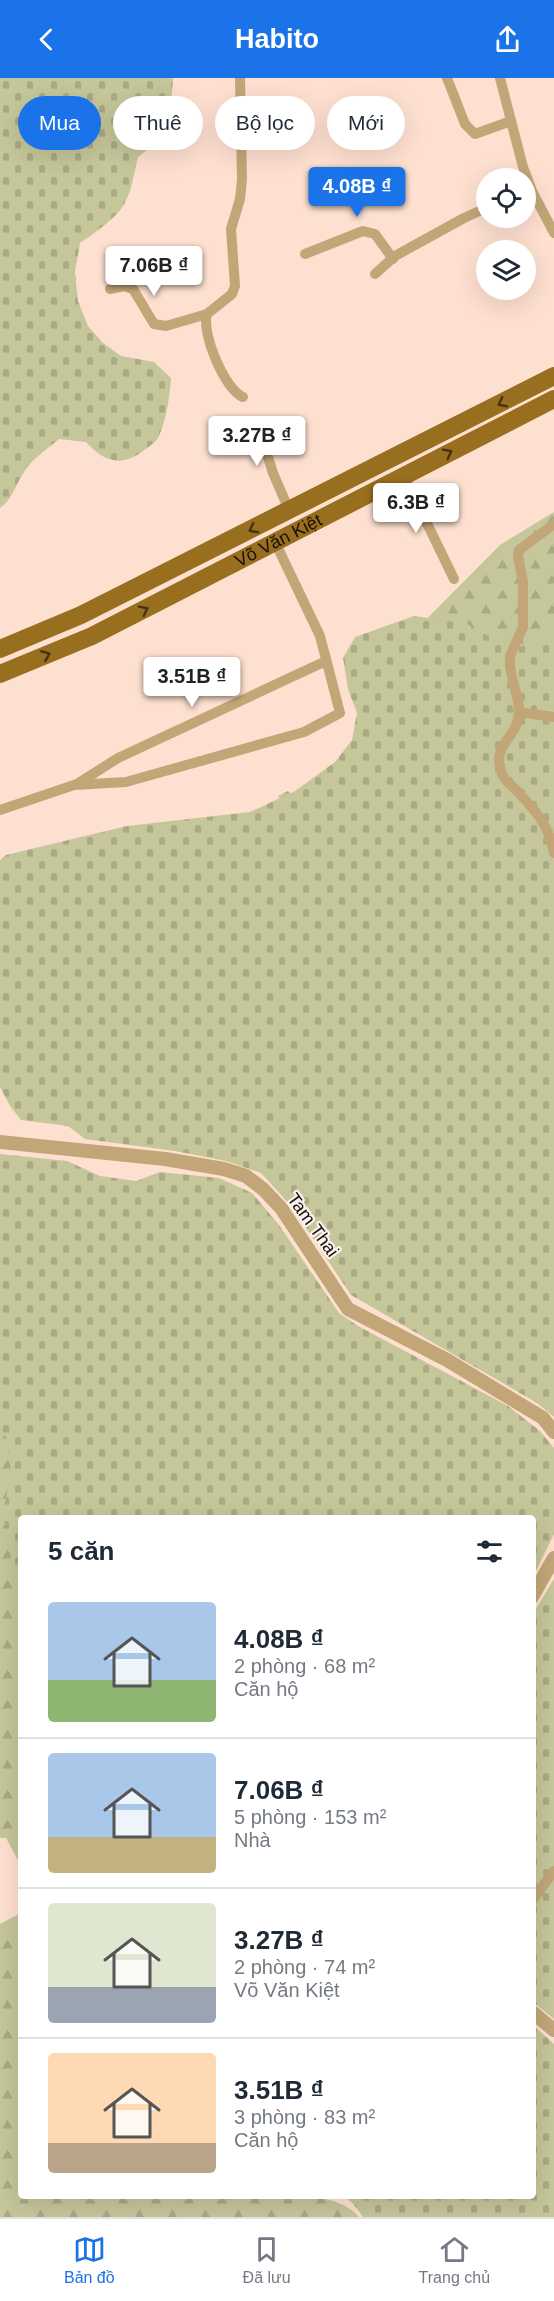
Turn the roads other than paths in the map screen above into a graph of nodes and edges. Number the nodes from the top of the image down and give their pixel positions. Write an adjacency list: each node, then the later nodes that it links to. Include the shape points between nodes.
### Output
1 (240, 78): 13 (street, via 242,180 231,229 236,286)
2 (447, 78): 4 (street, via 465,124 475,134)
3 (500, 78): 4 (street)
4 (510, 121): 5 (street)
5 (522, 168)
6 (536, 205): 8 (street)
7 (476, 212): 10 (street)
8 (554, 233)
9 (305, 254): 10 (street, via 363,231 375,234)
10 (393, 259): 11 (street)
11 (375, 274)
12 (110, 289): 13 (street, via 133,289 154,324 166,326)
13 (207, 314): 15 (street, via 205,324 213,355 235,391)
14 (554, 376): 19 (main road, Võ Văn Kiệt, one-way to 19)
15 (243, 397)
16 (554, 399): 18 (main road, Võ Văn Kiệt, one-way to 16)
17 (260, 422): 21 (street, via 259,429)
18 (404, 476): 20 (main road, Võ Văn Kiệt); 24 (street)
19 (338, 485): 20 (main road); 21 (main road, Võ Văn Kiệt)
20 (348, 505): 23 (main road, Võ Văn Kiệt)
21 (289, 510): 25 (main road, Võ Văn Kiệt, one-way to 25)
22 (554, 524): 30 (street, via 519,550 523,627 510,665)
23 (274, 542): 26 (main road, Võ Văn Kiệt, one-way to 23); 28 (street, via 320,636)
24 (454, 579)
25 (81, 615): 26 (main road); 27 (main road, Võ Văn Kiệt)
26 (92, 636): 29 (main road, Võ Văn Kiệt, one-way to 26)
27 (0, 649)
28 (326, 661): 32 (street, via 118,758); 32 (street, via 340,713 304,732 126,782)
29 (0, 674)
30 (519, 712): 31 (street); 34 (street, via 518,723 502,744 501,773 541,817 550,832)
31 (554, 717)
32 (74, 785): 33 (street)
33 (0, 810)
34 (554, 853)
35 (0, 1142): 36 (street, Tam Thai, via 165,1159 246,1176 281,1208 348,1309 447,1360 543,1418)
36 (554, 1432)
37 (554, 1558): 38 (street)
38 (536, 1590)
39 (554, 1871): 40 (street)
40 (536, 1896)
41 (536, 2015): 42 (street)
42 (554, 2030)

